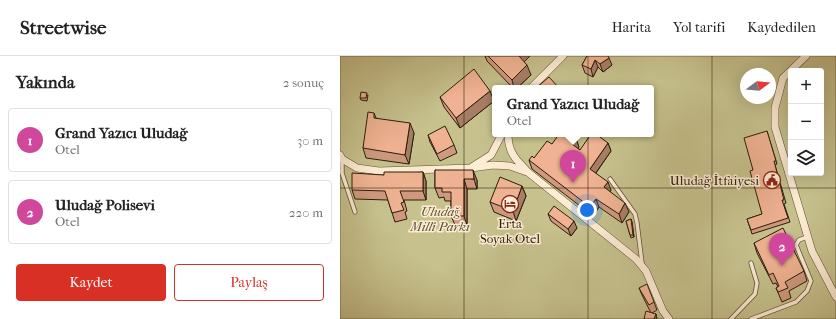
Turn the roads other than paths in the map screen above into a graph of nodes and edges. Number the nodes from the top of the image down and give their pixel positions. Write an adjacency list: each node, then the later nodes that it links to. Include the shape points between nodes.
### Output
1 (563, 56): 3 (street)
2 (806, 56): 11 (street, via 783,78 775,108 775,127)
3 (534, 85)
4 (500, 137): 7 (street, via 491,154)
5 (508, 137): 8 (street, via 508,144 514,157)
6 (341, 157): 7 (street, via 357,168 379,171); 10 (lane, via 342,173)
7 (471, 168): 8 (street, via 510,166)
8 (529, 173): 13 (street)
9 (610, 179): 13 (lane, via 635,214)
10 (355, 212)
11 (807, 237): 14 (street); 17 (lane, via 796,244 811,282 806,291 796,302)
12 (751, 263): 16 (lane, via 757,283 755,294)
13 (642, 266): 15 (street)
14 (836, 297)
15 (669, 319)
16 (731, 319)
17 (751, 319)

